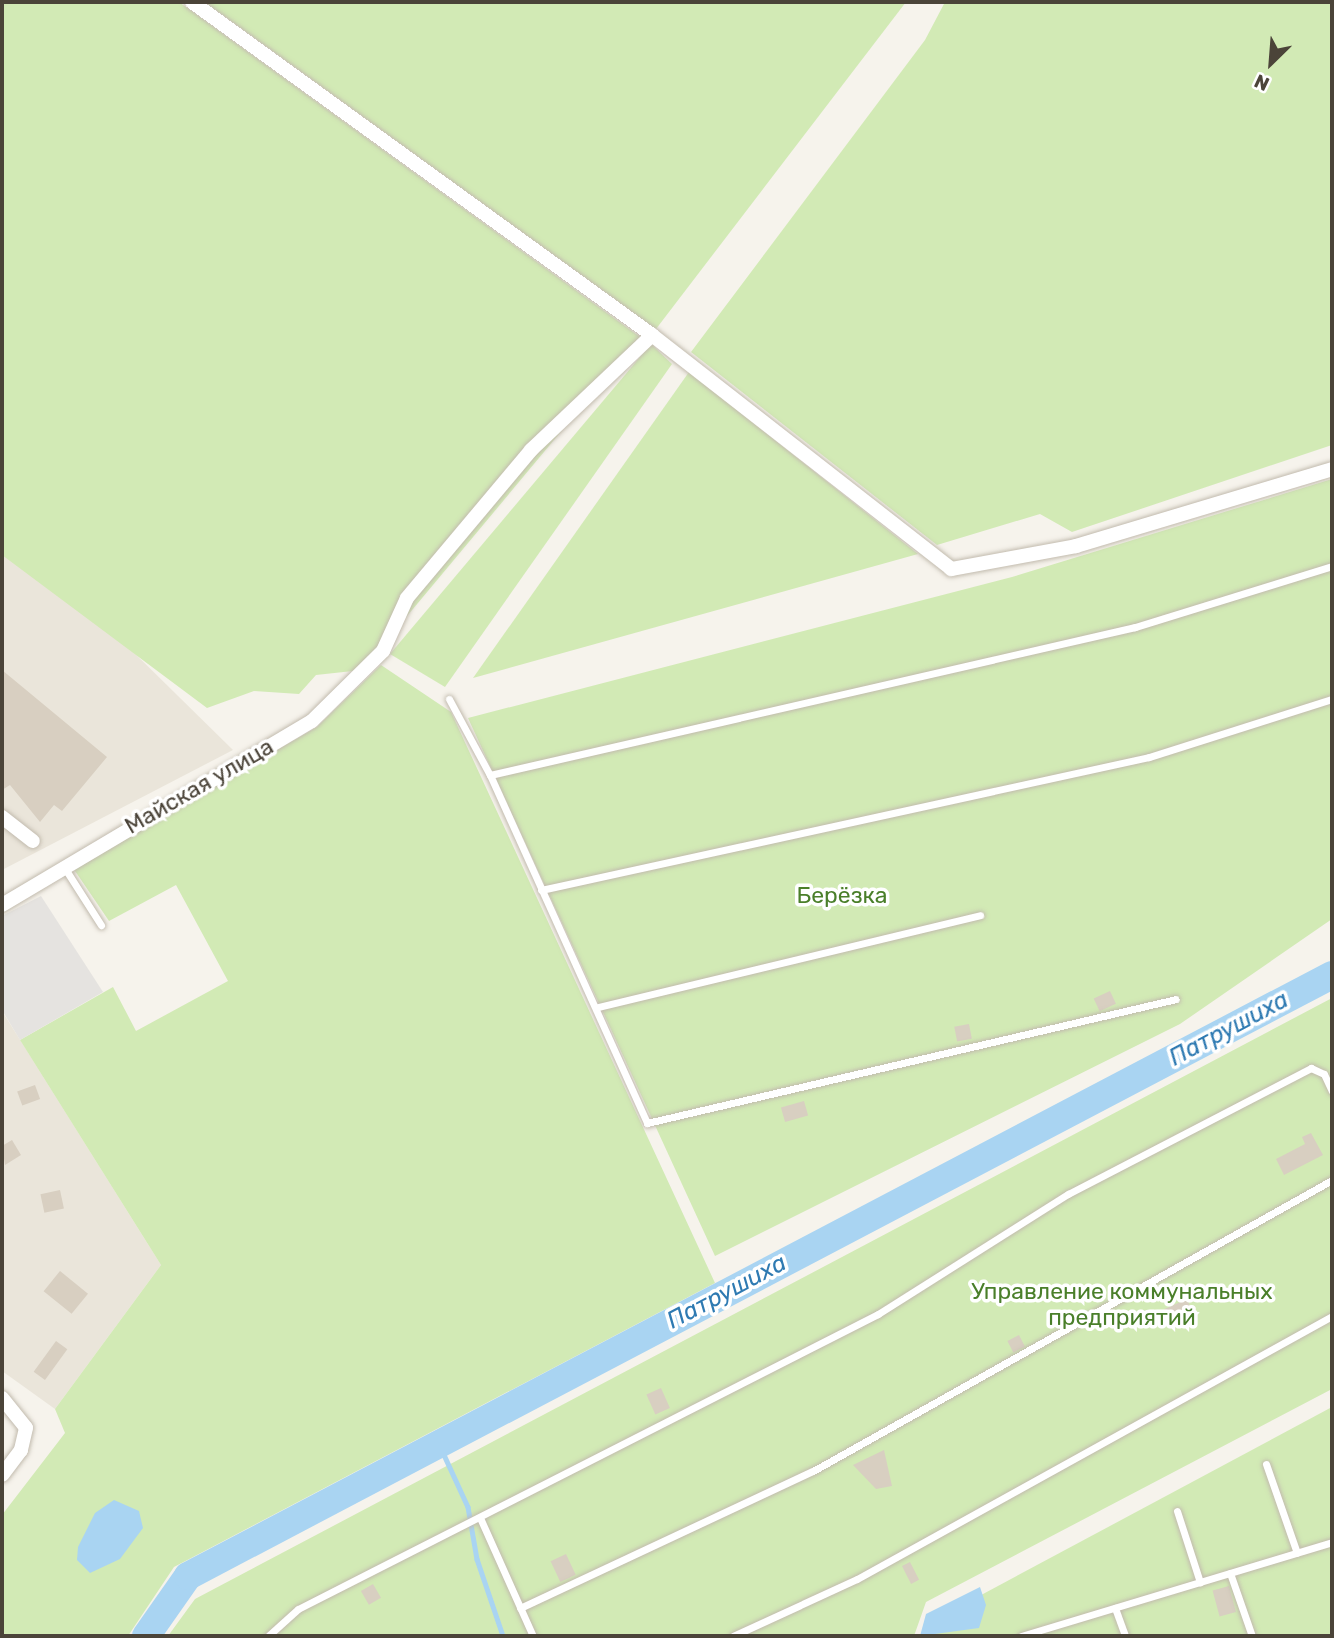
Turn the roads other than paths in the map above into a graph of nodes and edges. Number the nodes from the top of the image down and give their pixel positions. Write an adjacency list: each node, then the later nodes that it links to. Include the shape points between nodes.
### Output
1 (192, 2): 2 (street)
2 (652, 335): 3 (street, via 951,569 1076,546); 10 (street, Майская улица, via 531,450 407,598 383,651 312,721)
3 (1332, 469)
4 (1332, 566): 7 (lane, via 1135,627)
5 (449, 699): 7 (lane)
6 (1332, 699): 11 (lane, via 1149,757)
7 (490, 775): 11 (lane)
8 (2, 817): 9 (street)
9 (33, 841)
10 (64, 867): 12 (street, Майская улица); 14 (lane)
11 (541, 890): 16 (lane)
12 (2, 905)
13 (980, 915): 16 (lane)
14 (101, 925)
15 (1176, 999): 16 (lane, via 647,1123)
16 (598, 1007)
17 (1332, 1091): 24 (lane, via 1324,1074 1311,1068 1069,1194 878,1314 513,1497)
18 (1332, 1180): 29 (lane, via 813,1471)
19 (1332, 1316): 34 (lane, via 857,1579)
20 (2, 1398): 22 (street, via 26,1428 21,1450)
21 (1266, 1464): 26 (lane)
22 (2, 1475)
23 (1177, 1511): 28 (lane)
24 (481, 1520): 29 (lane); 32 (lane, via 298,1609)
25 (1332, 1542): 26 (lane)
26 (1297, 1553): 27 (lane)
27 (1230, 1573): 28 (lane); 37 (lane)
28 (1200, 1582): 30 (lane)
29 (520, 1608): 31 (lane)
30 (1115, 1608): 35 (lane); 36 (lane)
31 (532, 1634): 33 (lane)
32 (268, 1636)
33 (522, 1636)
34 (733, 1636)
35 (1021, 1636)
36 (1125, 1636)
37 (1252, 1636)

